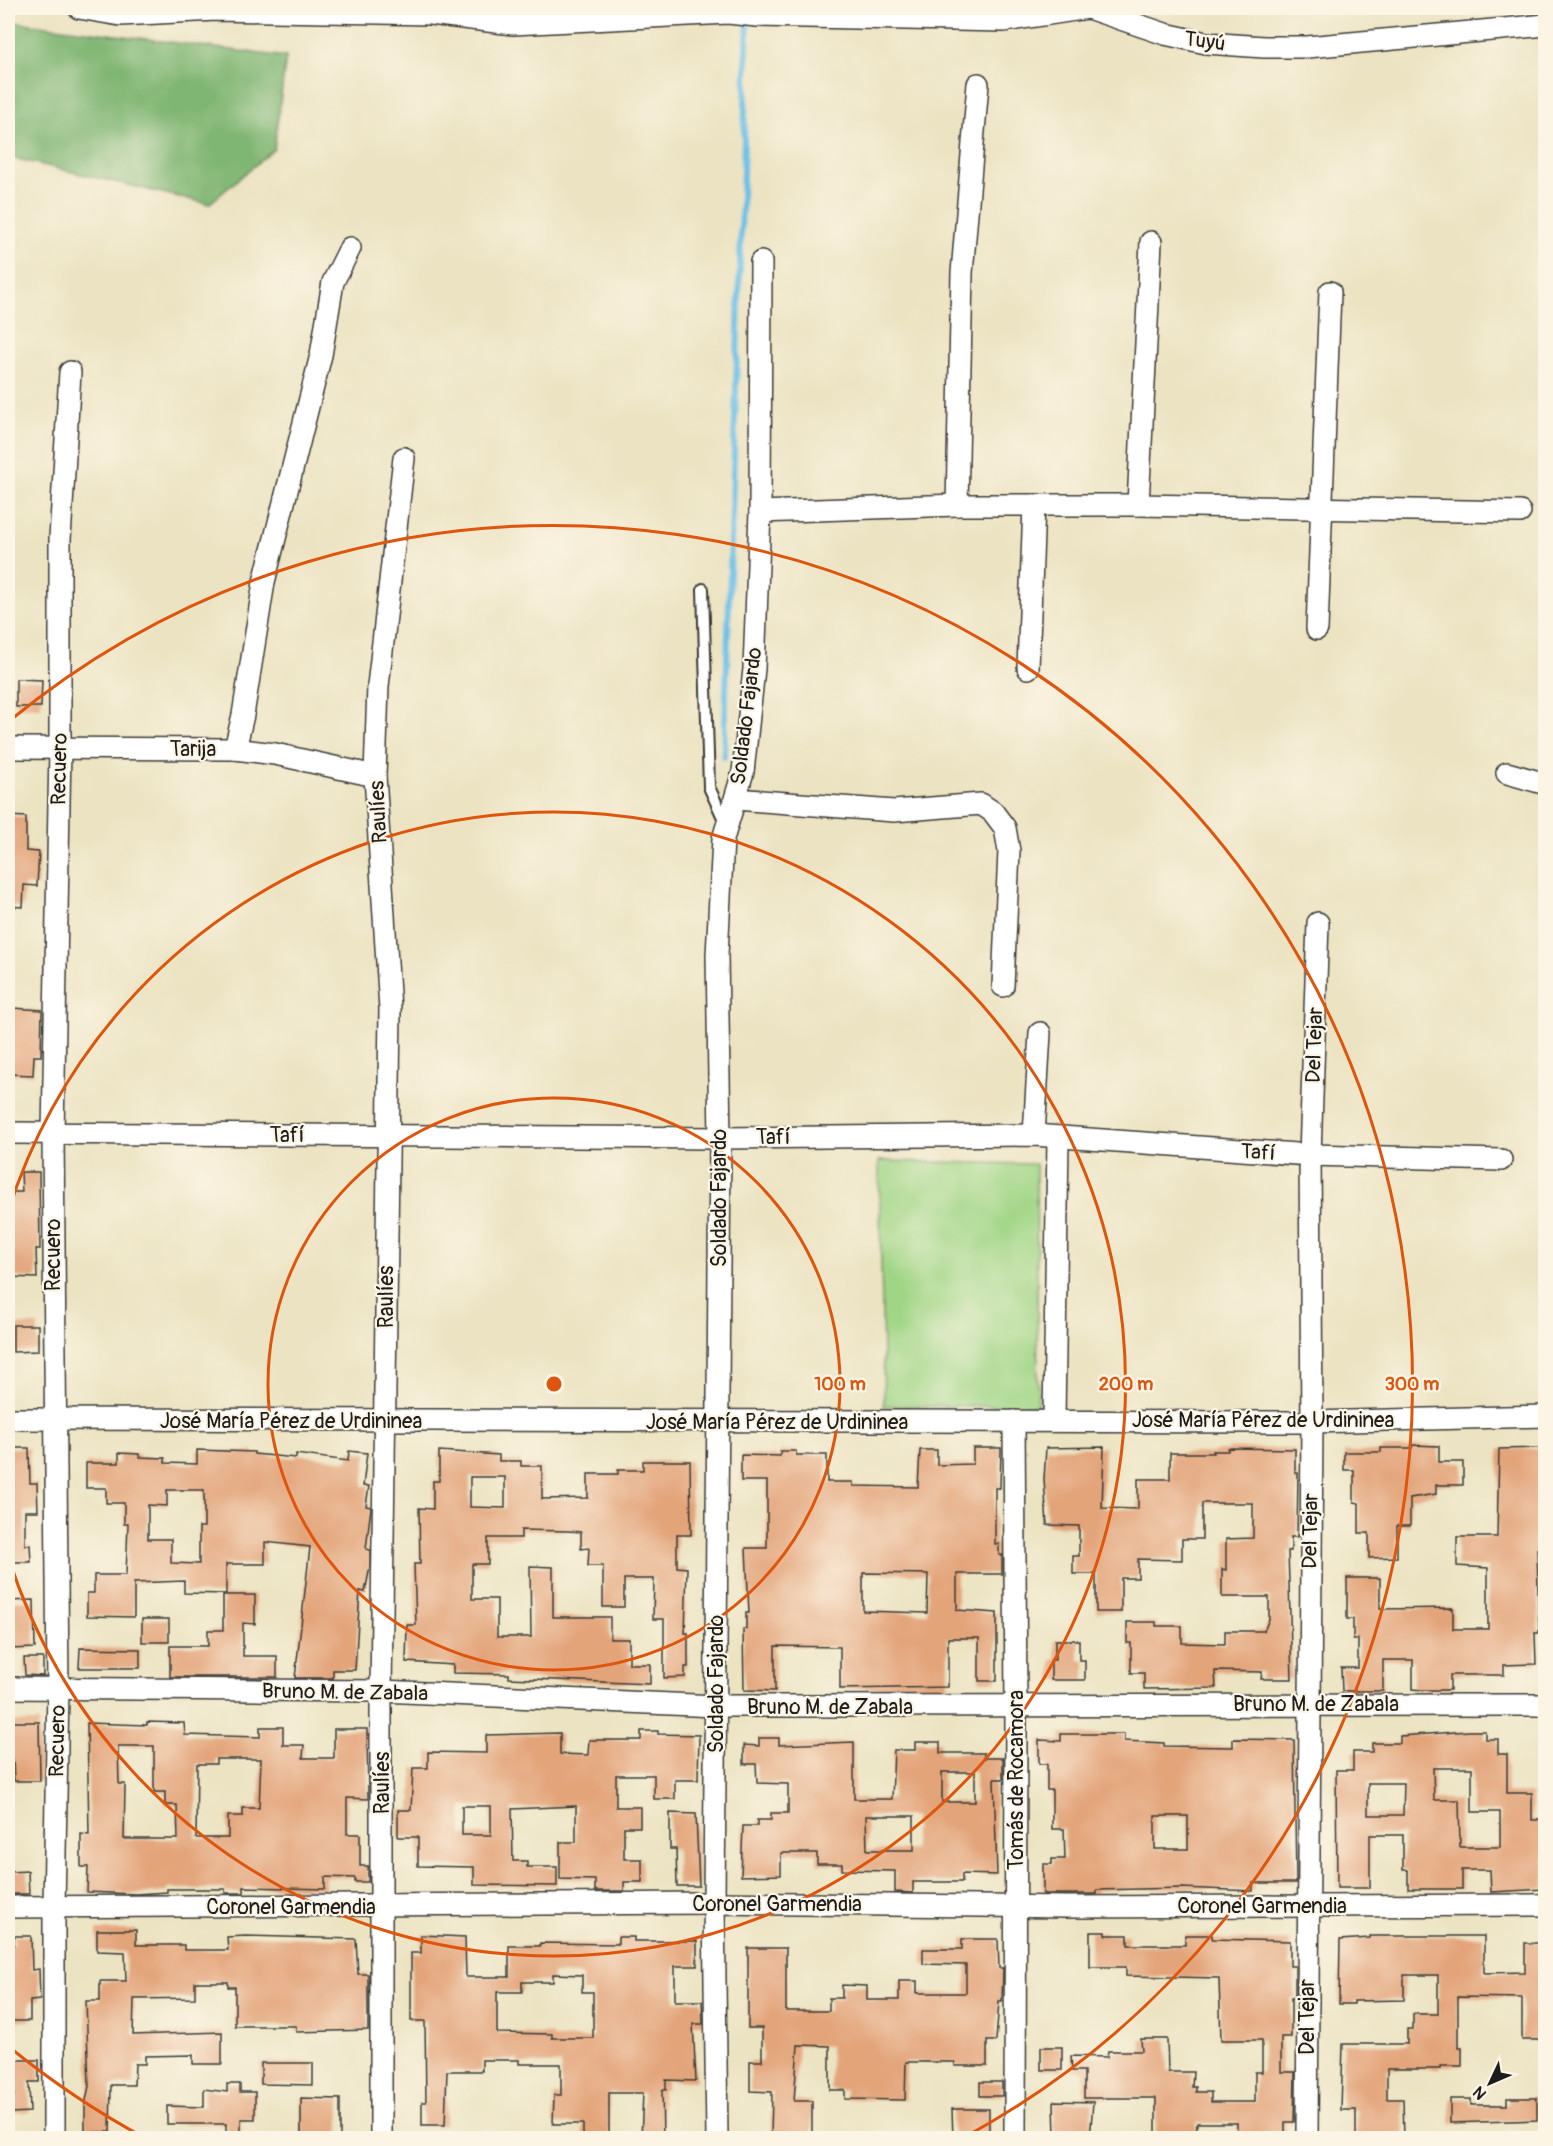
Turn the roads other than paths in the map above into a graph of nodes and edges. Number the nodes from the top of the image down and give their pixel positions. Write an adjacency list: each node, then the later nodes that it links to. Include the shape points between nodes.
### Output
1 (79, 8): 2 (street, Tuyú, via 120,15 216,10 430,14 513,24 728,13 1005,21 1088,8 1165,34 1206,43 1296,47)
2 (1545, 25)
3 (978, 84): 10 (street, via 962,273)
4 (1151, 242): 12 (street)
5 (350, 248): 21 (street, via 333,282 321,355 264,582)
6 (760, 262): 14 (street, Soldado Fajardo)
7 (1330, 292): 13 (street)
8 (70, 372): 20 (street, Recuero, via 60,539)
9 (404, 458): 23 (street, Raulíes, via 378,686)
10 (957, 505): 11 (street); 14 (street)
11 (1034, 505): 12 (street); 18 (street)
12 (1138, 505): 13 (street)
13 (1322, 508): 15 (street); 17 (street)
14 (760, 512): 25 (street, Soldado Fajardo, via 754,669 743,772)
15 (1520, 512)
16 (703, 589): 26 (lane, via 709,787)
17 (1317, 629)
18 (1028, 668)
19 (8, 748): 20 (street, Tarija)
20 (60, 748): 21 (street, Tarija); 31 (street, Recuero)
21 (235, 749): 23 (street, Tarija)
22 (1507, 773): 24 (street)
23 (375, 777): 32 (street, Raulíes, via 390,1009)
24 (1545, 783)
25 (736, 799): 26 (street, Soldado Fajardo); 28 (street, via 894,811 966,803 981,804 993,812 1005,828 1009,851)
26 (726, 825): 34 (street, Soldado Fajardo, via 717,955)
27 (1318, 923): 36 (street, Del Tejar)
28 (1003, 986)
29 (1040, 1033): 33 (street)
30 (8, 1134): 31 (street, Tafí)
31 (52, 1134): 32 (street, Tafí); 40 (street, Recuero)
32 (387, 1135): 34 (street, Tafí); 41 (street, Raulíes)
33 (1034, 1136): 34 (street, Tafí); 35 (street, Tafí)
34 (720, 1137): 44 (street, Soldado Fajardo)
35 (1058, 1139): 36 (street, Tafí); 43 (street)
36 (1310, 1155): 37 (street, Tafí); 45 (street, Del Tejar)
37 (1501, 1160)
38 (1545, 1416): 45 (street, José María Pérez de Urdininea)
39 (8, 1419): 40 (street, José María Pérez de Urdininea)
40 (54, 1420): 41 (street, José María Pérez de Urdininea); 47 (street, Recuero)
41 (386, 1421): 44 (street, José María Pérez de Urdininea); 48 (street, Raulíes)
42 (1014, 1421): 43 (street, José María Pérez de Urdininea); 44 (street, José María Pérez de Urdininea); 52 (street, Tomás de Rocamora)
43 (1054, 1421): 45 (street, José María Pérez de Urdininea)
44 (717, 1422): 51 (street, Soldado Fajardo)
45 (1312, 1422): 49 (street, Del Tejar)
46 (8, 1688): 47 (street, Bruno M. de Zabala)
47 (58, 1689): 48 (street, Bruno M. de Zabala); 59 (street, Recuero)
48 (381, 1691): 51 (street, Bruno M. de Zabala); 56 (street, Raulíes)
49 (1308, 1704): 50 (street, Bruno M. de Zabala); 52 (street, Bruno M. de Zabala); 54 (street, Del Tejar)
50 (1545, 1705)
51 (716, 1706): 52 (street, Bruno M. de Zabala); 53 (street, Soldado Fajardo)
52 (1016, 1708): 57 (street, Tomás de Rocamora)
53 (714, 1903): 56 (street, Coronel Garmendia); 57 (street, Coronel Garmendia); 62 (street, Soldado Fajardo)
54 (1307, 1905): 55 (street, Coronel Garmendia); 57 (street, Coronel Garmendia); 64 (street, Del Tejar)
55 (1545, 1905)
56 (383, 1906): 59 (street, Coronel Garmendia); 61 (street, Raulíes)
57 (1015, 1906): 63 (street, Tomás de Rocamora)
58 (8, 1907): 59 (street, Coronel Garmendia)
59 (54, 1907): 60 (street, Recuero)
60 (54, 2139)
61 (381, 2139)
62 (717, 2139)
63 (1015, 2139)
64 (1307, 2139)

